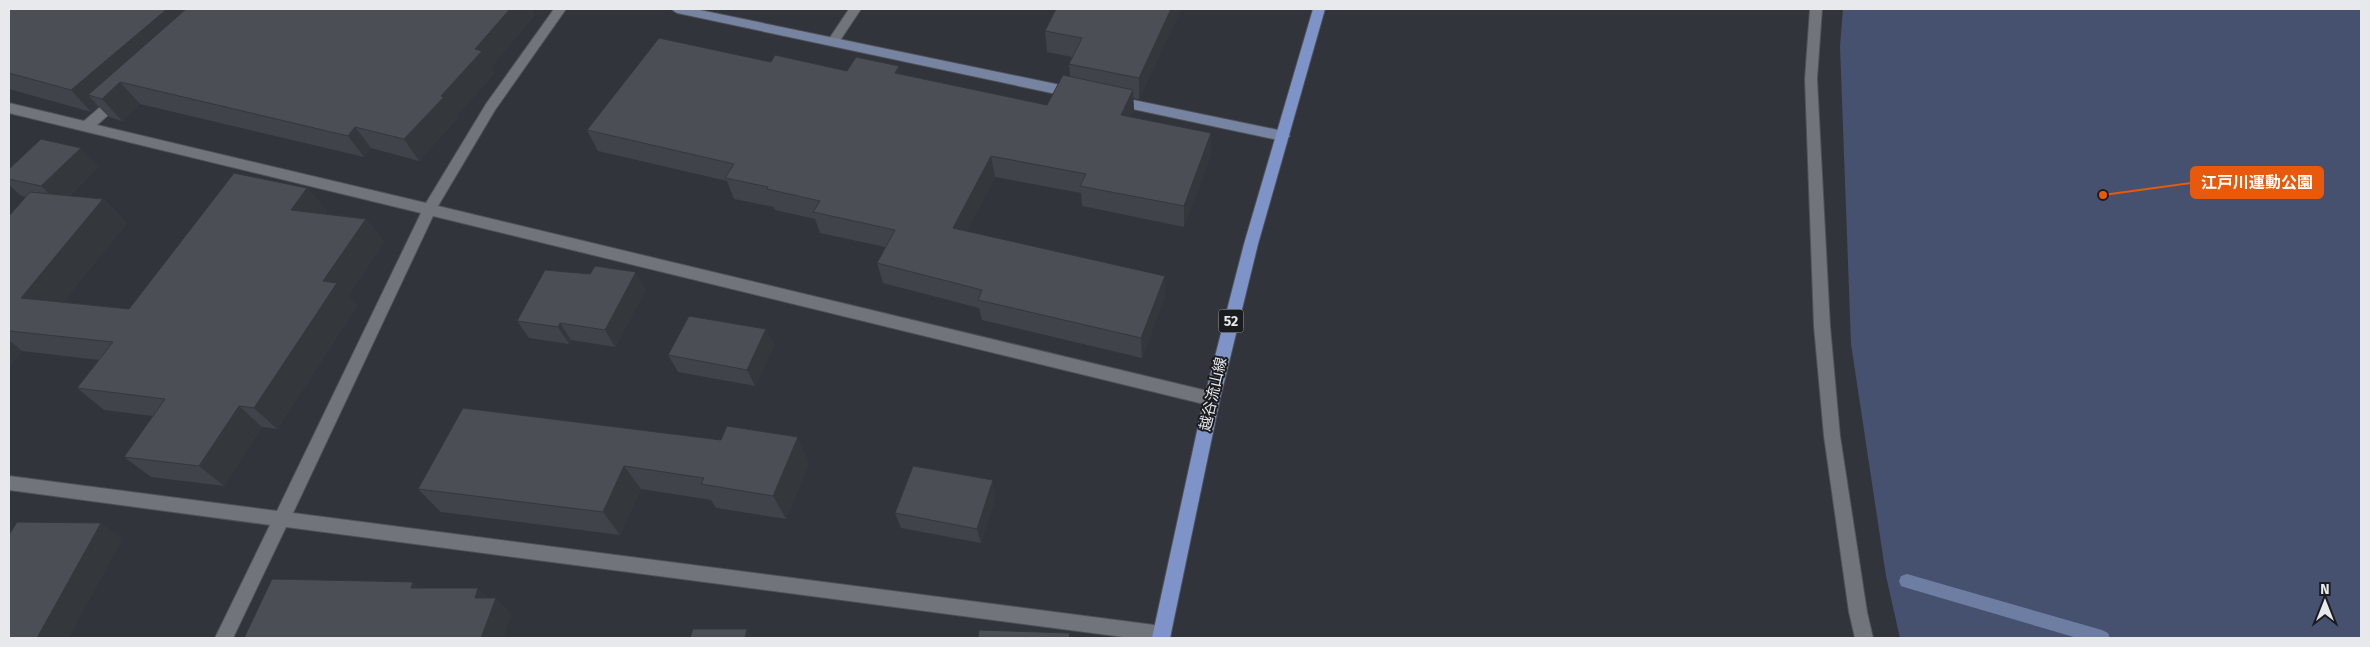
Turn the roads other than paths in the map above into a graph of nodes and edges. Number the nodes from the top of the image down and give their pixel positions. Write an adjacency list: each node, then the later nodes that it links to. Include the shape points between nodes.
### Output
1 (560, 9): 13 (street, via 521,58 464,146)
2 (677, 9): 6 (street)
3 (855, 9): 6 (street)
4 (1319, 9): 12 (main road, 越谷流山線 / 52)
5 (1816, 9): 19 (street, via 1811,78 1822,326 1832,436)
6 (833, 42): 8 (street)
7 (130, 88): 11 (street)
8 (1083, 94)
9 (1102, 98): 12 (street)
10 (9, 108): 11 (street)
11 (86, 127): 13 (street)
12 (1283, 136): 14 (main road, 越谷流山線 / 52, via 1250,244)
13 (429, 210): 14 (street); 16 (street)
14 (1212, 399): 17 (main road, 越谷流山線 / 52)
15 (9, 483): 16 (street)
16 (282, 519): 17 (street); 18 (street)
17 (1162, 636)
18 (224, 638)
19 (1864, 638)

